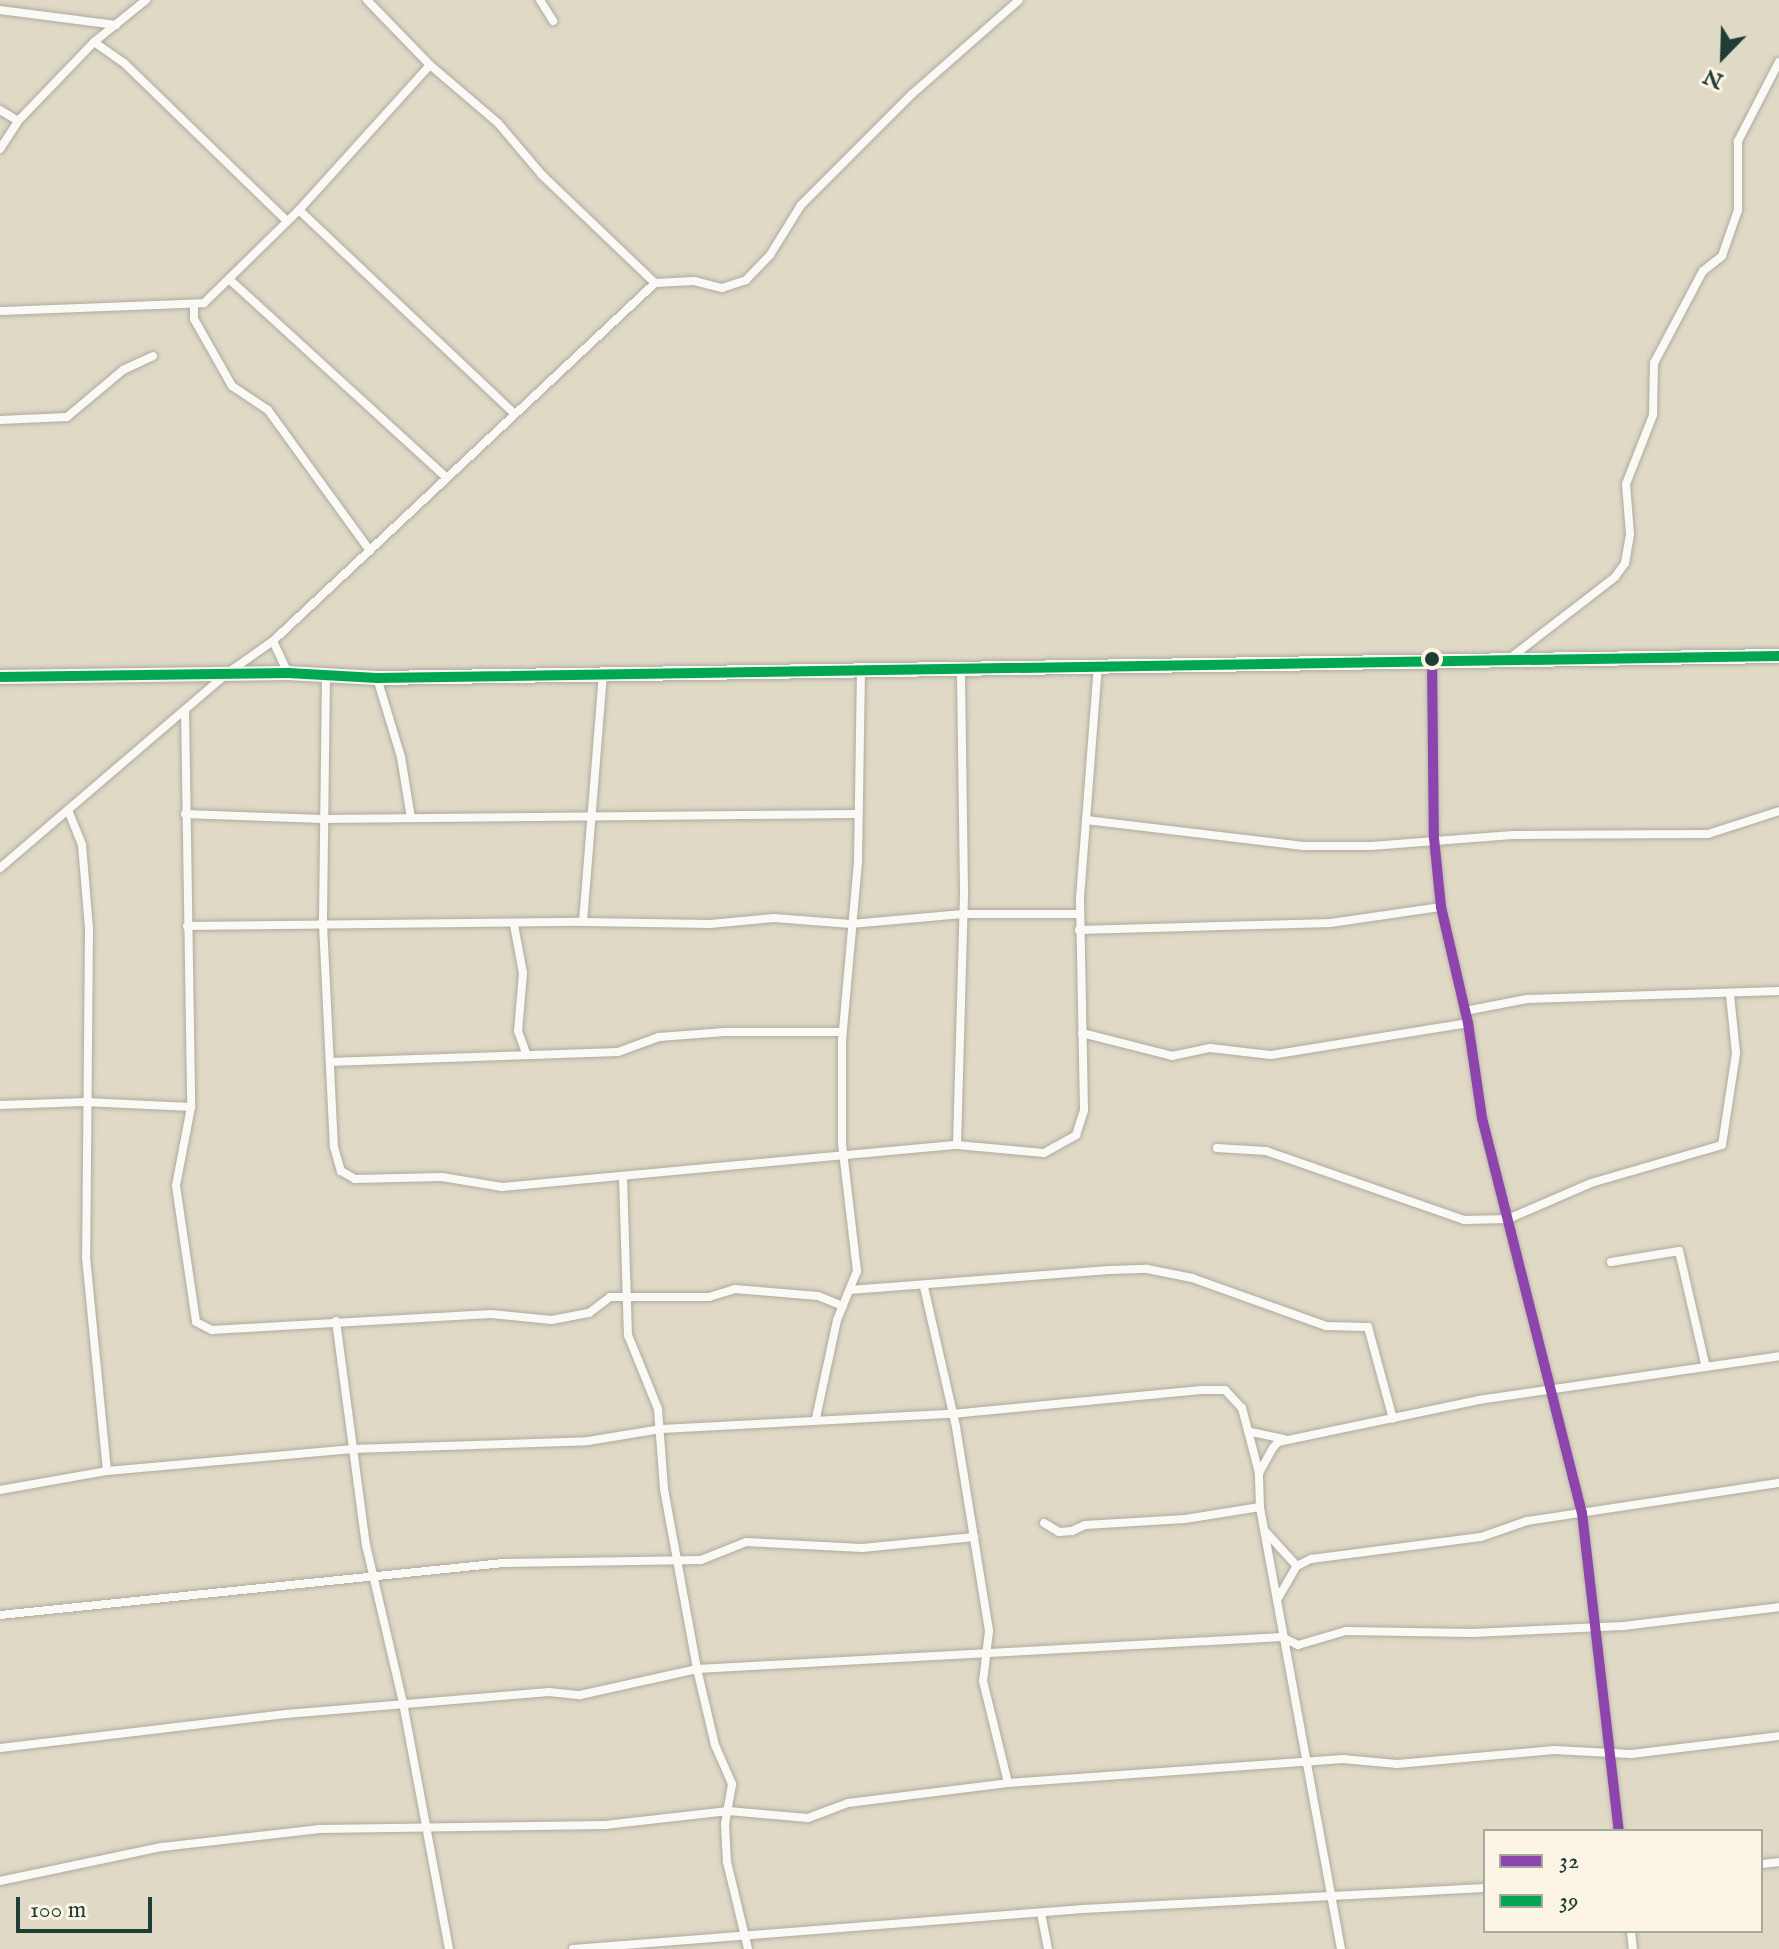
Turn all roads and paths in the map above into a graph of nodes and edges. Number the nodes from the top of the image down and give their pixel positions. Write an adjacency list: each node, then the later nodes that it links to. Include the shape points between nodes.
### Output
1 (146, 0): 7 (street)
2 (367, 0): 10 (street)
3 (540, 0): 6 (street)
4 (1019, 0): 17 (street, via 912,94 801,205 770,255 746,280 722,288 694,281)
5 (0, 10): 7 (street)
6 (553, 21)
7 (116, 25): 8 (street)
8 (94, 42): 12 (street); 15 (street, via 124,63)
9 (1779, 62): 28 (street, via 1738,141 1738,210 1722,256 1703,271 1654,363 1653,415 1626,484 1630,534 1625,563 1615,577)
10 (430, 65): 14 (street); 17 (street, via 498,123 542,175)
11 (0, 110): 12 (street)
12 (18, 121): 13 (street)
13 (0, 149)
14 (299, 210): 15 (street); 21 (street)
15 (287, 221): 16 (street)
16 (229, 279): 18 (street); 23 (street)
17 (655, 283): 21 (street)
18 (194, 307): 19 (street, via 151,303); 24 (street, via 203,336 237,394 268,410)
19 (0, 311)
20 (153, 356): 22 (street, via 123,370 67,417)
21 (514, 413): 23 (street)
22 (0, 420)
23 (446, 477): 24 (street)
24 (370, 551): 25 (street)
25 (273, 641): 33 (street); 34 (street)
26 (1779, 656): 28 (highway)
27 (1432, 659): 28 (highway); 29 (highway); 47 (street)
28 (1509, 660)
29 (1098, 666): 30 (highway); 46 (street)
30 (961, 668): 31 (highway); 50 (street)
31 (861, 669): 32 (highway); 43 (street)
32 (603, 672): 37 (highway); 41 (street)
33 (288, 673): 34 (highway); 35 (highway)
34 (226, 674): 36 (highway); 38 (street)
35 (326, 674): 37 (highway); 45 (street)
36 (0, 677)
37 (377, 678): 44 (street, via 401,757)
38 (185, 710): 39 (street); 42 (street)
39 (68, 810): 48 (street); 66 (street, via 82,845 89,929)
40 (1779, 811): 47 (street, via 1708,834)
41 (596, 813): 43 (street); 44 (street); 52 (street, via 584,876)
42 (185, 814): 45 (street); 56 (street)
43 (857, 814): 54 (street)
44 (411, 818): 45 (street)
45 (322, 819): 53 (street)
46 (1086, 820): 47 (street, via 1305,846); 51 (street)
47 (1434, 838): 49 (street)
48 (0, 868)
49 (1441, 907): 57 (street, via 1316,924); 60 (street)
50 (963, 914): 51 (street); 54 (street); 69 (street)
51 (1079, 914): 57 (street)
52 (583, 922): 54 (street, via 710,924 774,918); 55 (street)
53 (323, 924): 55 (street); 56 (street); 65 (street)
54 (851, 924): 62 (street)
55 (514, 925): 64 (street, via 523,973 518,1031)
56 (187, 926): 68 (street)
57 (1079, 930): 63 (street)
58 (1779, 991): 59 (street)
59 (1730, 995): 60 (street, via 1536,998); 73 (street, via 1736,1053 1722,1145 1591,1183)
60 (1465, 1011): 61 (street)
61 (1468, 1023): 63 (street, via 1271,1055 1210,1048 1172,1056); 73 (street, via 1482,1118)
62 (842, 1032): 64 (street, via 725,1032 659,1037 618,1052); 71 (street)
63 (1082, 1033): 69 (street, via 1084,1110 1076,1135 1044,1153)
64 (526, 1053): 65 (street)
65 (330, 1062): 72 (street, via 334,1147 341,1171 355,1179 442,1177 502,1187)
66 (85, 1102): 67 (street); 68 (street); 90 (street, via 88,1296)
67 (0, 1105)
68 (191, 1107): 79 (street, via 176,1186 196,1322 212,1330)
69 (957, 1145): 71 (street)
70 (1217, 1148): 73 (street, via 1266,1151 1464,1220)
71 (845, 1156): 72 (street); 76 (street, via 856,1262)
72 (623, 1177): 77 (street)
73 (1508, 1219): 82 (street)
74 (1611, 1262): 81 (street, via 1679,1251)
75 (924, 1287): 76 (street); 83 (street); 85 (street, via 1147,1269 1192,1278 1326,1326 1368,1327)
76 (850, 1290): 78 (street)
77 (625, 1295): 78 (street, via 709,1297 750,1289 818,1296); 79 (street, via 610,1297 589,1313 552,1320 491,1314); 86 (street, via 633,1356)
78 (843, 1306): 84 (street)
79 (336, 1321): 89 (street)
80 (1779, 1356): 81 (street)
81 (1705, 1364): 82 (street)
82 (1552, 1388): 85 (street); 95 (street)
83 (952, 1414): 84 (street); 87 (street, via 1225,1390 1242,1408); 98 (street)
84 (816, 1418): 86 (street)
85 (1393, 1419): 88 (street)
86 (661, 1429): 89 (street, via 588,1441); 99 (street, via 664,1489)
87 (1251, 1432): 88 (street); 91 (street)
88 (1287, 1440): 91 (street, via 1278,1442)
89 (353, 1449): 90 (street); 101 (street)
90 (107, 1471): 93 (street)
91 (1259, 1473): 94 (street)
92 (1779, 1483): 95 (street)
93 (0, 1490)
94 (1260, 1507): 96 (street, via 1185,1519 1085,1525 1072,1531); 97 (street)
95 (1582, 1513): 100 (street, via 1527,1521 1481,1537 1353,1550); 105 (street)
96 (1044, 1523)
97 (1264, 1529): 100 (street); 102 (street)
98 (974, 1537): 99 (street, via 862,1548 746,1542 701,1560); 107 (street, via 989,1631)
99 (679, 1560): 101 (street, via 503,1563); 108 (street)
100 (1297, 1566): 102 (street)
101 (373, 1575): 104 (street); 109 (street)
102 (1277, 1600): 106 (street)
103 (1779, 1607): 105 (street)
104 (0, 1615)
105 (1596, 1627): 106 (street, via 1346,1631 1298,1645); 112 (street)
106 (1282, 1637): 107 (street); 113 (street)
107 (986, 1656): 108 (street); 114 (street, via 983,1681)
108 (697, 1669): 109 (street, via 580,1695 549,1692); 115 (street, via 715,1745 732,1784)
109 (403, 1703): 111 (street); 117 (street)
110 (1779, 1736): 112 (street)
111 (0, 1748)
112 (1607, 1755): 113 (street, via 1554,1750 1397,1764 1363,1758); 116 (street)
113 (1306, 1763): 114 (street); 120 (street)
114 (1008, 1783): 115 (street, via 848,1803 808,1818)
115 (728, 1811): 117 (street, via 605,1825); 122 (street, via 727,1862)
116 (1619, 1829)
117 (424, 1832): 118 (street, via 320,1829 198,1842); 123 (street)
118 (0, 1881)
119 (1483, 1888): 120 (street)
120 (1334, 1898): 121 (street); 127 (street)
121 (1041, 1913): 122 (street); 126 (street)
122 (746, 1936): 124 (street); 125 (street)
123 (449, 1949)
124 (573, 1949)
125 (748, 1949)
126 (1048, 1949)
127 (1341, 1949)

